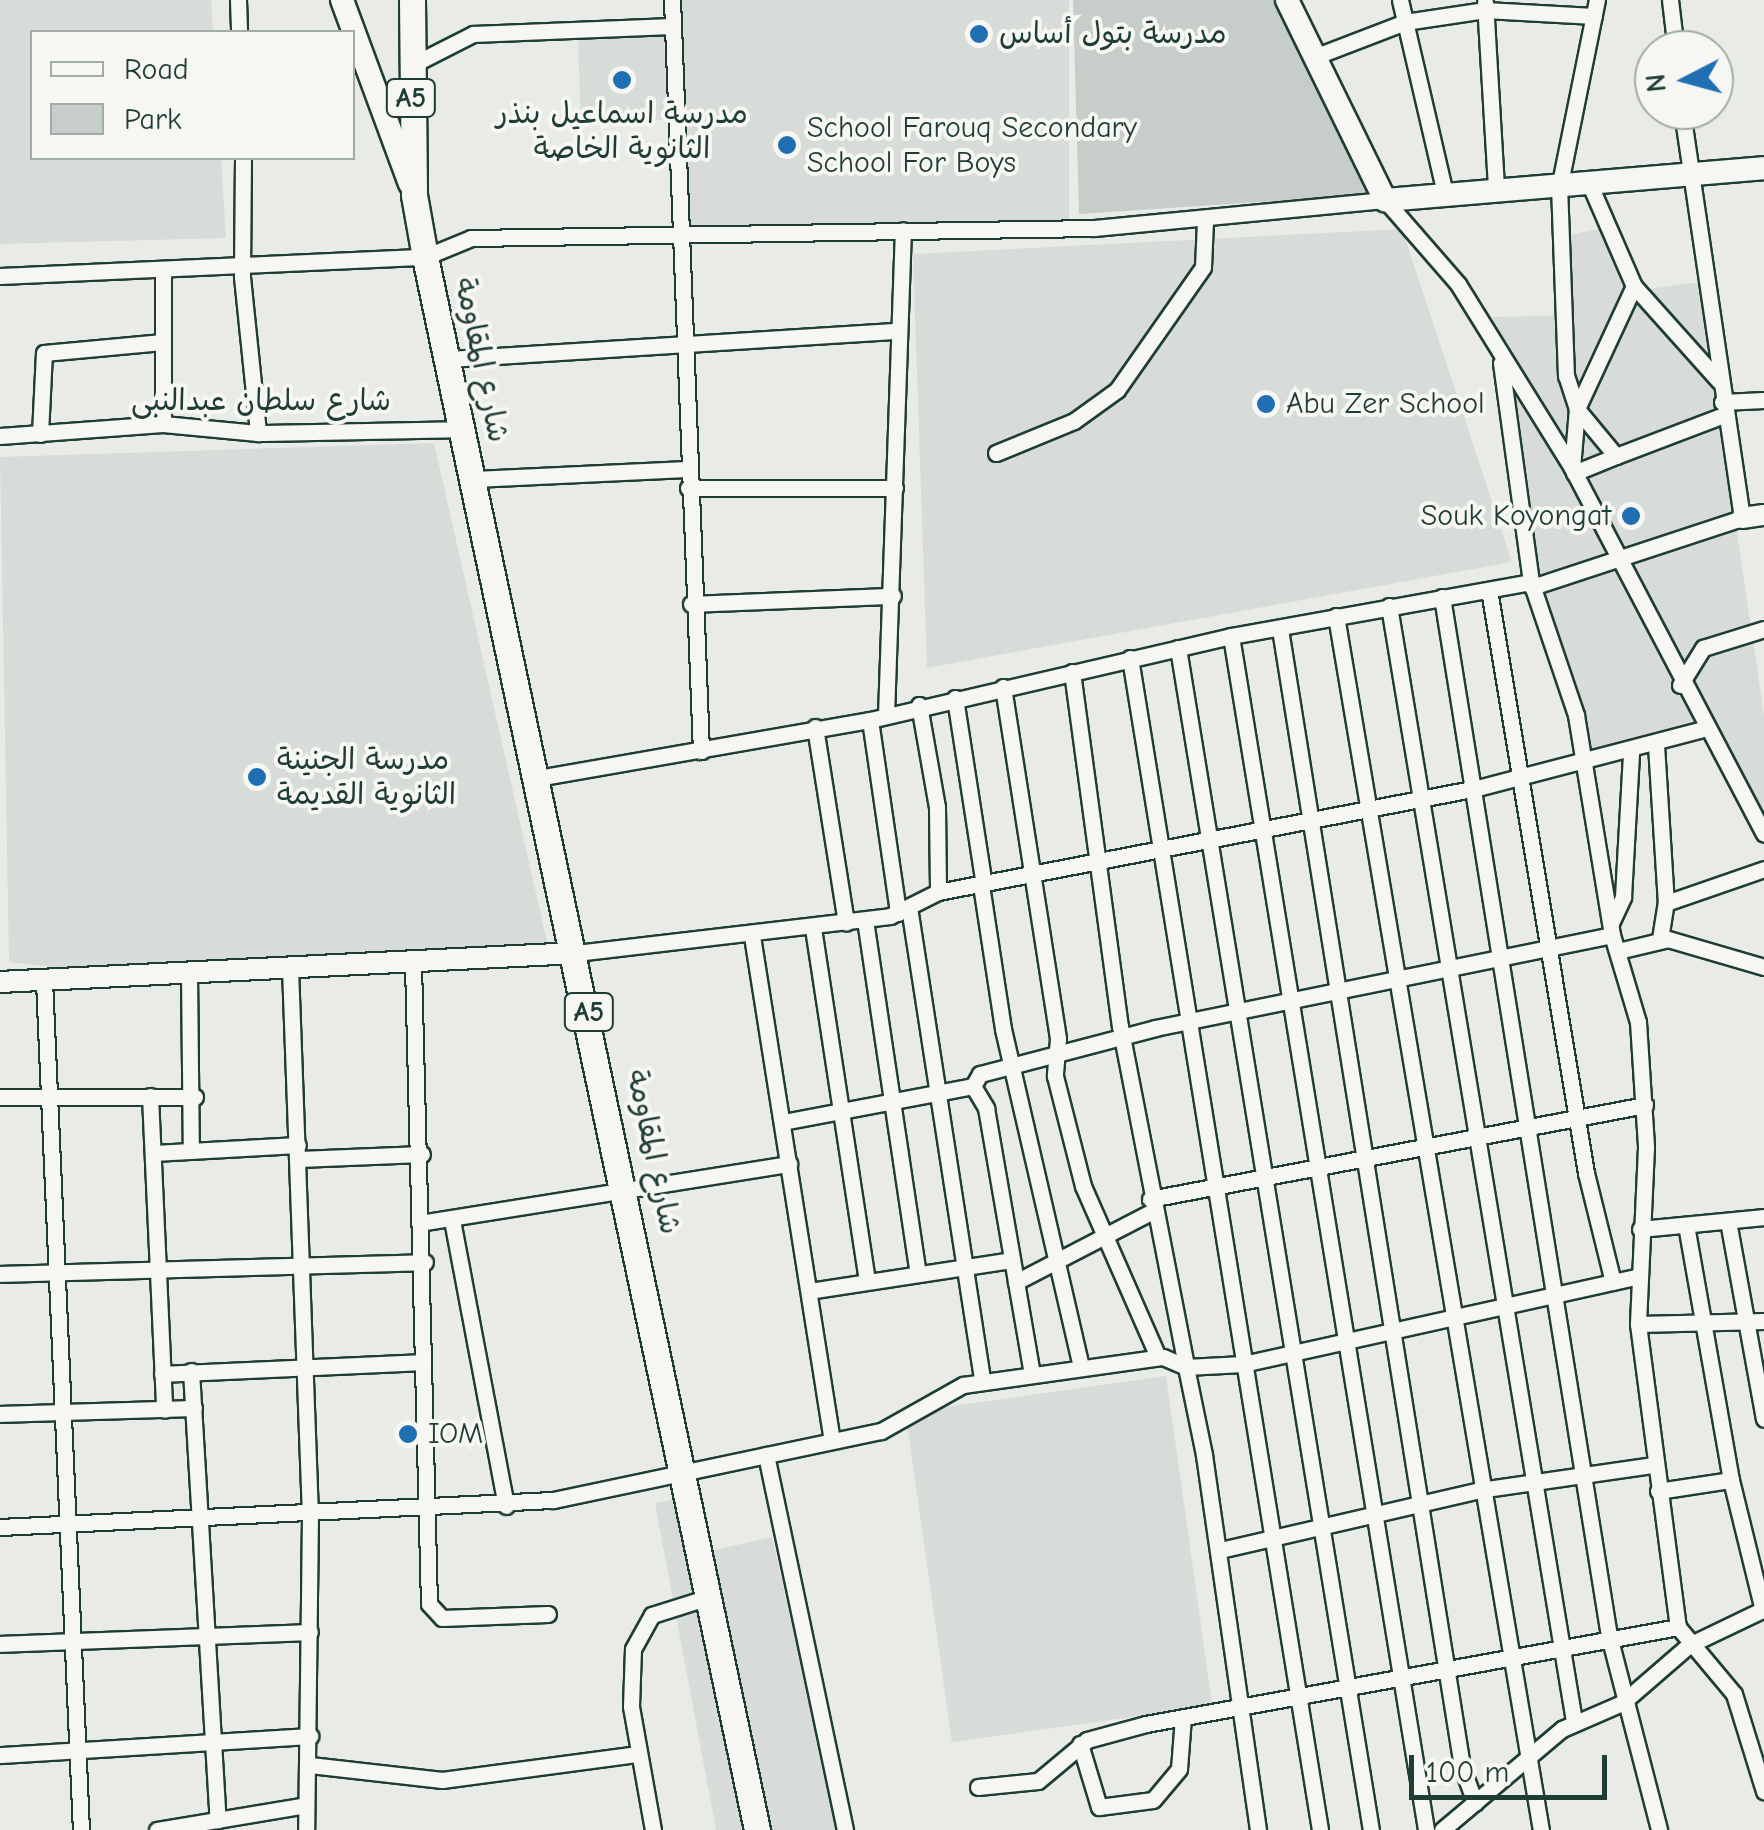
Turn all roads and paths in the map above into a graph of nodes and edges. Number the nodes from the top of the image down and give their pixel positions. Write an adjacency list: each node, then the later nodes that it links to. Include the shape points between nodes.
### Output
1 (238, 0): 12 (street)
2 (342, 0): 13 (main road, A5)
3 (412, 0): 17 (highway, A5)
4 (672, 0): 11 (street)
5 (1287, 0): 16 (main road)
6 (1400, 0): 10 (street)
7 (1670, 0): 14 (street)
8 (1485, 5): 9 (street); 10 (street); 23 (street)
9 (1596, 8): 24 (street)
10 (1405, 22): 16 (street); 25 (street)
11 (672, 26): 17 (street, via 473,34); 30 (street)
12 (239, 30)
13 (353, 30)
14 (1674, 30)
15 (355, 35): 26 (main road, A5)
16 (1314, 57): 27 (main road)
17 (410, 66): 26 (highway, A5)
18 (1688, 130): 21 (street)
19 (243, 160): 32 (street)
20 (1764, 168): 21 (main road)
21 (1700, 174): 22 (main road); 41 (street)
22 (1590, 185): 24 (main road); 35 (street)
23 (1496, 187): 24 (main road); 25 (main road)
24 (1558, 188): 43 (street, via 1566,376)
25 (1445, 192): 27 (main road)
26 (414, 195): 31 (highway, شارع المقاومة / A5)
27 (1385, 200): 28 (street); 40 (street, via 1445,265)
28 (1205, 221): 29 (street); 50 (street, via 1203,268 1117,390 1074,422)
29 (902, 230): 30 (street); 36 (street)
30 (682, 232): 31 (street, via 471,238); 37 (street)
31 (424, 257): 32 (street); 39 (highway, شارع المقاومة / A5)
32 (246, 262): 33 (street); 47 (street)
33 (163, 272): 34 (street); 38 (street)
34 (0, 276)
35 (1634, 286): 41 (street); 43 (street)
36 (894, 331): 37 (street); 56 (street)
37 (683, 341): 39 (street); 52 (street)
38 (162, 342): 45 (street); 48 (street, via 44,353)
39 (448, 359): 46 (highway, شارع المقاومة / A5)
40 (1501, 360): 53 (street); 60 (street)
41 (1719, 381): 44 (street)
42 (1764, 400): 44 (street)
43 (1577, 409): 51 (street); 53 (street)
44 (1723, 409): 51 (street); 58 (street)
45 (164, 424): 47 (street, شارع سلطان عبدالنبى); 48 (street, شارع سلطان عبدالنبى)
46 (462, 428): 47 (street, شارع سلطان عبدالنبى); 54 (highway, شارع المقاومة / A5)
47 (258, 433)
48 (40, 434): 49 (street, شارع سلطان عبدالنبى)
49 (0, 436)
50 (996, 452)
51 (1616, 456): 53 (street)
52 (687, 469): 54 (street); 55 (street)
53 (1573, 471): 59 (street)
54 (474, 479): 85 (highway, شارع المقاومة / A5)
55 (688, 488): 56 (street); 64 (street)
56 (895, 488): 62 (street)
57 (1764, 514): 58 (street)
58 (1742, 518): 59 (street)
59 (1619, 561): 60 (street); 73 (street)
60 (1532, 584): 61 (street); 83 (street)
61 (1489, 590): 63 (street); 84 (street)
62 (893, 596): 64 (street); 77 (street)
63 (1442, 597): 65 (street); 86 (street)
64 (691, 604): 81 (street)
65 (1389, 606): 66 (street); 87 (street)
66 (1336, 616): 67 (street); 88 (street)
67 (1280, 628): 69 (street); 89 (street)
68 (1764, 629): 73 (street, via 1703,648)
69 (1231, 636): 70 (street); 90 (street)
70 (1178, 648): 71 (street); 92 (street)
71 (1130, 658): 72 (street); 93 (street)
72 (1072, 672): 74 (street); 94 (street)
73 (1680, 685): 79 (street)
74 (1003, 687): 75 (street); 96 (street)
75 (955, 698): 76 (street); 97 (street)
76 (919, 705): 77 (street); 98 (street, via 936,807)
77 (878, 717): 78 (street); 100 (street)
78 (815, 728): 81 (street); 102 (street)
79 (1707, 728): 80 (street); 91 (street)
80 (1656, 744): 82 (street); 99 (street)
81 (701, 751): 85 (street)
82 (1630, 753): 83 (street); 104 (street, via 1622,897)
83 (1586, 765): 84 (street); 104 (street)
84 (1526, 777): 86 (street); 107 (street)
85 (537, 778): 109 (highway, شارع المقاومة / A5)
86 (1477, 788): 87 (street); 110 (street)
87 (1422, 800): 88 (street); 114 (street)
88 (1371, 810): 89 (street); 116 (street)
89 (1316, 822): 90 (street); 119 (street)
90 (1264, 832): 92 (street); 120 (street)
91 (1764, 834)
92 (1214, 842): 93 (street); 121 (street)
93 (1163, 851): 94 (street); 122 (street)
94 (1098, 866): 96 (street); 123 (street)
95 (1764, 868): 99 (street)
96 (1032, 877): 97 (street); 124 (street)
97 (982, 885): 98 (street); 125 (street)
98 (938, 892): 100 (street)
99 (1666, 904): 106 (street)
100 (904, 910): 101 (street); 127 (street)
101 (865, 920): 102 (street); 132 (street)
102 (846, 923): 103 (street)
103 (812, 928): 105 (street); 134 (street)
104 (1612, 929): 107 (street); 108 (street)
105 (752, 936): 109 (street); 136 (street)
106 (1660, 939): 108 (street); 112 (street)
107 (1551, 951): 110 (street); 135 (street)
108 (1618, 951): 133 (street, via 1638,1022)
109 (576, 953): 111 (street); 148 (highway, شارع المقاومة / A5)
110 (1499, 962): 114 (street); 137 (street)
111 (414, 964): 113 (street); 143 (street)
112 (1764, 966)
113 (290, 968): 115 (street); 142 (street)
114 (1451, 968): 116 (street); 138 (street)
115 (189, 973): 117 (street); 131 (street)
116 (1399, 979): 119 (street); 139 (street)
117 (44, 980): 118 (street); 128 (street)
118 (0, 982)
119 (1341, 992): 120 (street); 144 (street)
120 (1289, 1002): 121 (street); 146 (street)
121 (1240, 1012): 122 (street); 147 (street)
122 (1188, 1021): 123 (street); 149 (street)
123 (1122, 1038): 124 (street); 150 (street)
124 (1059, 1052): 125 (street); 157 (street, via 1056,1076)
125 (1016, 1065): 126 (street, via 980,1074); 162 (street)
126 (973, 1086): 127 (street); 159 (street, via 983,1096)
127 (938, 1092): 132 (street); 161 (street)
128 (48, 1096): 129 (street); 130 (street); 165 (street)
129 (150, 1096): 131 (street); 141 (street)
130 (0, 1097)
131 (195, 1097): 140 (street)
132 (888, 1101): 134 (street); 166 (street)
133 (1644, 1104): 135 (street); 156 (street)
134 (840, 1111): 136 (street); 168 (street)
135 (1578, 1116): 137 (street); 170 (street)
136 (783, 1122): 145 (street)
137 (1528, 1126): 138 (street); 172 (street)
138 (1476, 1135): 139 (street); 173 (street)
139 (1422, 1148): 144 (street); 174 (street)
140 (191, 1151): 141 (street); 142 (street)
141 (154, 1152): 163 (street)
142 (299, 1152): 143 (street); 158 (street)
143 (422, 1154): 154 (street)
144 (1367, 1158): 146 (street); 179 (street)
145 (788, 1164): 148 (street); 171 (street)
146 (1316, 1168): 147 (street); 180 (street)
147 (1265, 1180): 149 (street); 181 (street)
148 (626, 1186): 152 (street); 200 (highway, شارع المقاومة / A5)
149 (1217, 1187): 150 (street); 185 (street)
150 (1152, 1205): 157 (street); 187 (street)
151 (1764, 1217): 153 (street)
152 (452, 1220): 154 (street); 207 (street)
153 (1728, 1221): 155 (street); 177 (street)
154 (426, 1222): 160 (street)
155 (1686, 1226): 156 (street); 176 (street)
156 (1640, 1230): 167 (street)
157 (1104, 1242): 162 (street); 182 (street)
158 (302, 1260): 160 (street); 163 (street); 183 (street)
159 (1012, 1260): 161 (street); 169 (street)
160 (425, 1262): 184 (street)
161 (964, 1266): 166 (street); 191 (street)
162 (1057, 1266): 169 (street); 186 (street)
163 (157, 1269): 165 (street); 190 (street)
164 (0, 1274): 165 (street)
165 (55, 1274): 195 (street)
166 (918, 1274): 168 (street)
167 (1636, 1277): 170 (street); 178 (street)
168 (867, 1280): 171 (street)
169 (1016, 1282): 189 (street)
170 (1614, 1282): 172 (street)
171 (809, 1291): 197 (street)
172 (1556, 1296): 173 (street); 201 (street)
173 (1507, 1309): 174 (street); 203 (street)
174 (1450, 1319): 179 (street); 204 (street)
175 (1764, 1321): 177 (street)
176 (1700, 1322): 177 (street); 178 (street); 202 (street)
177 (1742, 1322): 196 (street)
178 (1638, 1324): 199 (street)
179 (1395, 1327): 180 (street); 206 (street)
180 (1344, 1338): 181 (street); 209 (street)
181 (1298, 1350): 185 (street); 213 (street)
182 (1158, 1357): 186 (street); 187 (street)
183 (306, 1362): 184 (street); 188 (street); 210 (street)
184 (422, 1362): 208 (street)
185 (1242, 1364): 187 (street); 215 (street)
186 (1081, 1366): 189 (street)
187 (1186, 1367): 216 (street)
188 (192, 1371): 190 (street); 192 (street)
189 (1032, 1372): 191 (street)
190 (162, 1374): 193 (street)
191 (982, 1382): 197 (street, via 923,1400 881,1431)
192 (194, 1408): 193 (street); 211 (street)
193 (164, 1410): 195 (street)
194 (0, 1414): 195 (street)
195 (60, 1414): 212 (street)
196 (1764, 1419)
197 (832, 1441): 198 (street)
198 (766, 1455): 200 (street); 255 (street)
199 (1653, 1464): 201 (street); 205 (street)
200 (686, 1472): 207 (street); 217 (highway, شارع المقاومة / A5)
201 (1581, 1472): 203 (street); 223 (street)
202 (1732, 1480): 205 (street); 218 (street)
203 (1532, 1483): 204 (street); 227 (street)
204 (1480, 1490): 206 (street); 228 (street)
205 (1658, 1491): 220 (street)
206 (1421, 1503): 209 (street); 229 (street)
207 (506, 1506): 208 (street)
208 (426, 1510): 210 (street); 219 (street, via 432,1612)
209 (1372, 1514): 213 (street); 230 (street)
210 (310, 1516): 211 (street); 221 (street)
211 (204, 1519): 212 (street); 222 (street)
212 (68, 1523): 214 (street); 224 (street)
213 (1323, 1525): 215 (street); 231 (street)
214 (0, 1527)
215 (1270, 1536): 216 (street); 232 (street)
216 (1220, 1550): 234 (street)
217 (710, 1597): 242 (street, via 642,1627 631,1663); 250 (highway, شارع المقاومة / A5)
218 (1764, 1609): 226 (street)
219 (548, 1614)
220 (1678, 1627): 223 (street); 226 (street)
221 (310, 1632): 222 (street); 237 (street)
222 (210, 1636): 224 (street); 238 (street)
223 (1609, 1636): 227 (street); 233 (street)
224 (70, 1643): 225 (street); 240 (street)
225 (0, 1644)
226 (1688, 1645): 233 (street); 246 (street, via 1734,1694)
227 (1560, 1649): 228 (street); 236 (street)
228 (1506, 1658): 229 (street); 243 (street)
229 (1448, 1672): 230 (street); 247 (street)
230 (1396, 1680): 231 (street); 259 (street)
231 (1348, 1692): 232 (street); 258 (street)
232 (1299, 1702): 234 (street); 257 (street)
233 (1622, 1702): 236 (street); 262 (street)
234 (1242, 1712): 235 (street); 256 (street)
235 (1183, 1718): 239 (street); 239 (street, via 1178,1769 1153,1800 1098,1807)
236 (1574, 1720): 243 (street)
237 (310, 1736): 238 (street); 244 (street)
238 (212, 1740): 240 (street); 249 (street)
239 (1080, 1744): 245 (street, via 1042,1779)
240 (76, 1751): 241 (street); 251 (street)
241 (0, 1754)
242 (636, 1754): 244 (street, via 442,1780); 254 (street)
243 (1527, 1762): 247 (street); 261 (street)
244 (310, 1765): 248 (street)
245 (978, 1787)
246 (1764, 1792)
247 (1475, 1803): 260 (street)
248 (306, 1805): 249 (street); 253 (street)
249 (218, 1820): 252 (street)
250 (752, 1829)
251 (81, 1830)
252 (157, 1830)
253 (306, 1830)
254 (653, 1830)
255 (845, 1830)
256 (1258, 1830)
257 (1320, 1830)
258 (1371, 1830)
259 (1426, 1830)
260 (1442, 1830)
261 (1541, 1830)
262 (1659, 1830)

